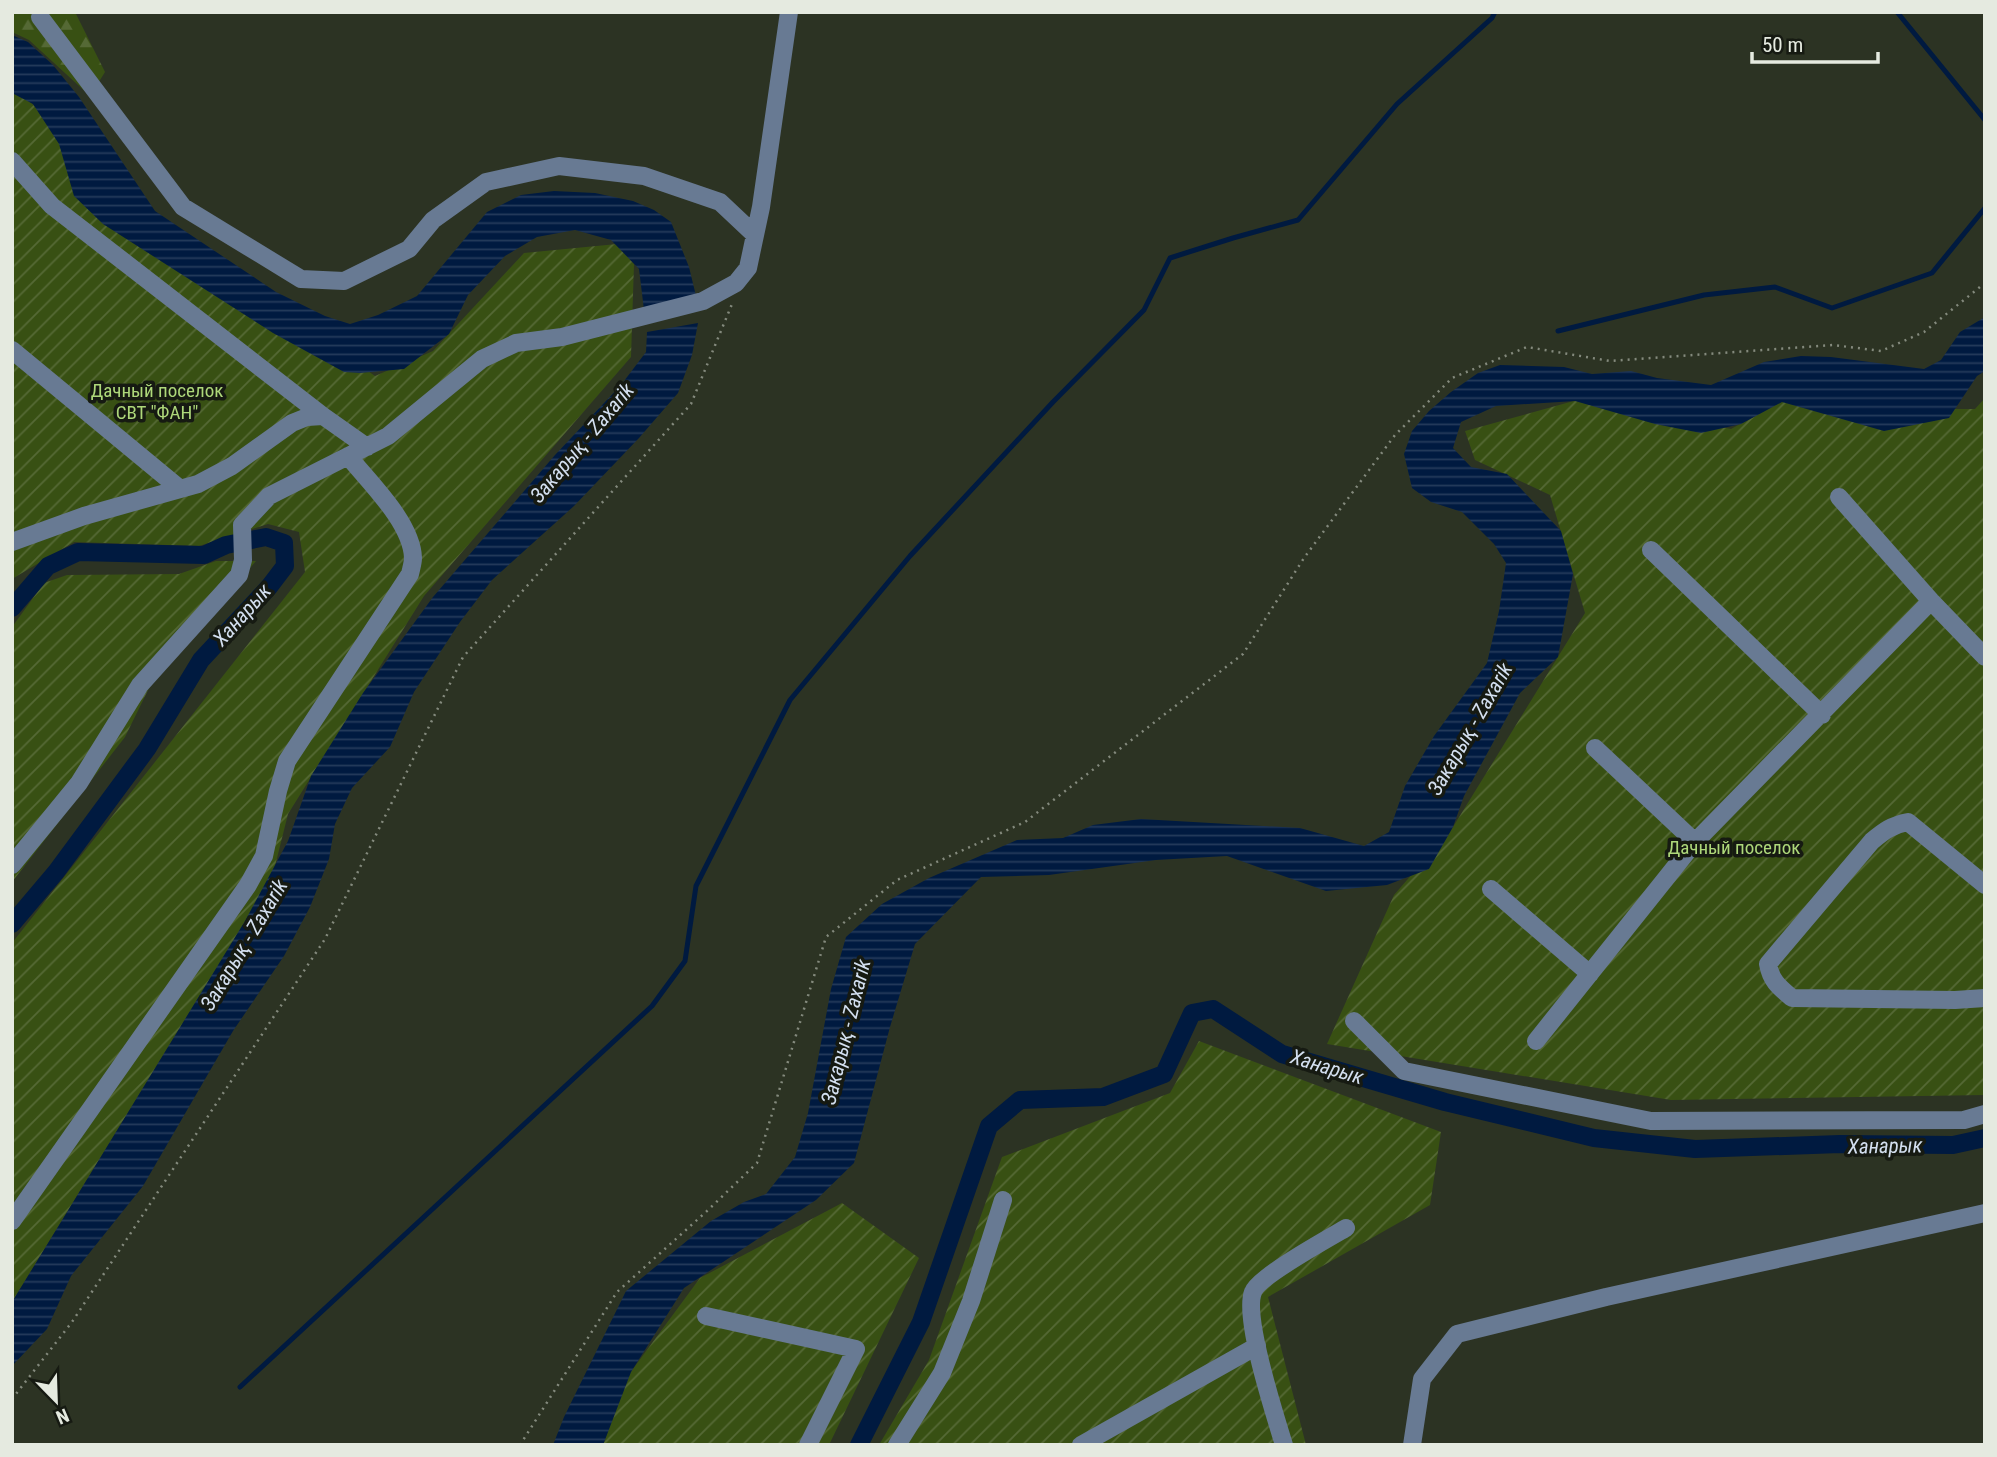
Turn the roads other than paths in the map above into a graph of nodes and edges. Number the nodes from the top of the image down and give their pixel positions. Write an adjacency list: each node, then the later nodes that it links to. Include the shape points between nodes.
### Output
1 (789, 12): 4 (street)
2 (40, 17): 4 (street, via 183,207 301,279 344,281 409,249 433,220 486,183 559,166 643,176 720,202)
3 (12, 162): 6 (street, via 52,206)
4 (754, 234): 7 (street, via 748,268 736,283 703,301 562,337 516,342 482,359 388,436)
5 (12, 350): 9 (street)
6 (323, 416): 7 (street); 9 (street, via 292,424 209,479)
7 (367, 447): 8 (street)
8 (348, 456): 18 (street, via 269,496 242,525 239,575 140,685 79,783); 28 (street, via 403,524 414,559 410,574 288,761 264,856 248,885)
9 (179, 488): 11 (street)
10 (1839, 498): 13 (street)
11 (12, 542)
12 (1651, 550): 15 (street)
13 (1931, 601): 14 (street); 15 (street)
14 (1982, 648)
15 (1822, 715): 17 (street)
16 (1595, 748): 17 (street)
17 (1695, 842): 21 (street)
18 (12, 864)
19 (1985, 885): 22 (street, via 1908,822 1898,824 1872,841 1768,964 1777,986 1792,998)
20 (1491, 889): 21 (street)
21 (1590, 974): 24 (street)
22 (1985, 999)
23 (1354, 1021): 25 (street, via 1404,1072 1651,1121 1964,1120)
24 (1536, 1041)
25 (1985, 1114)
26 (1003, 1200): 33 (street, via 942,1373)
27 (1985, 1213): 36 (street, via 1457,1334 1422,1379)
28 (12, 1221)
29 (1346, 1228): 31 (street, via 1264,1279 1253,1291)
30 (706, 1316): 32 (street, via 856,1349)
31 (1256, 1346): 34 (street); 35 (street)
32 (808, 1445)
33 (897, 1445)
34 (1081, 1445)
35 (1284, 1445)
36 (1412, 1445)

